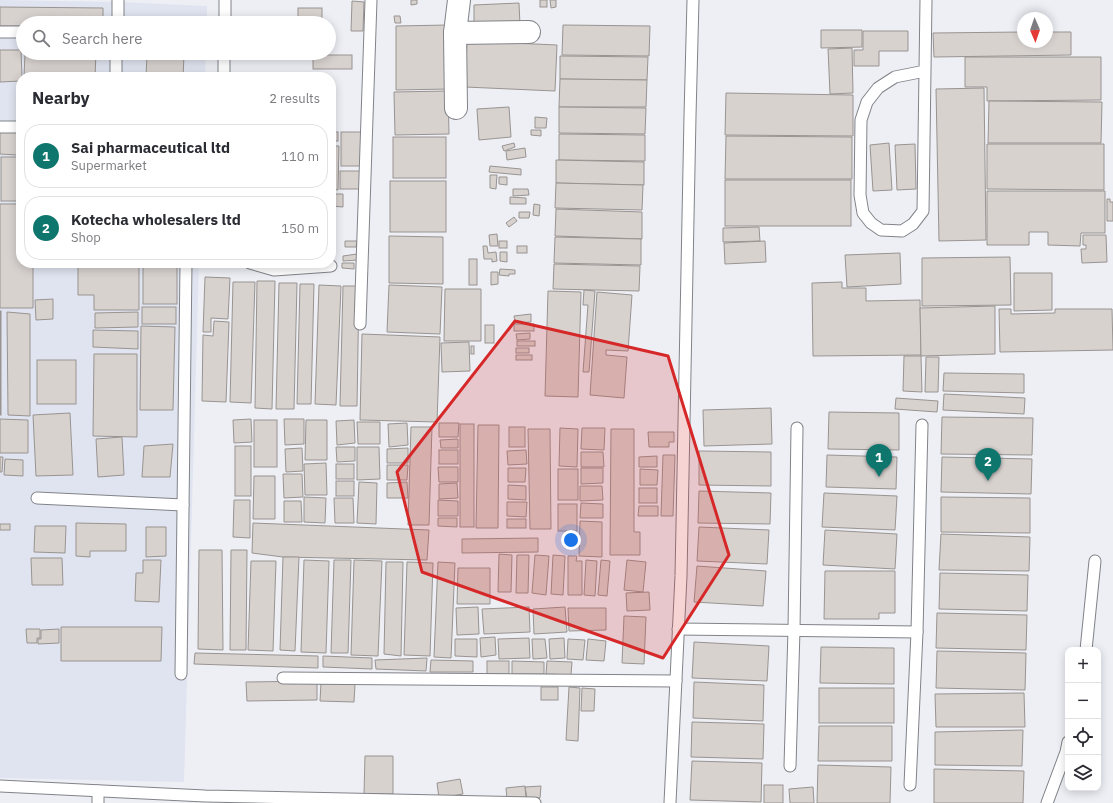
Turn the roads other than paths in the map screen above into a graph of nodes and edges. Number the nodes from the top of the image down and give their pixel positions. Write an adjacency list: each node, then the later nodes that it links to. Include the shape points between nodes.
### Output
1 (118, 0): 7 (lane)
2 (225, 0): 8 (lane)
3 (371, 0): 24 (lane)
4 (459, 0): 12 (street)
5 (693, 0): 30 (lane)
6 (926, 0): 15 (lane)
7 (118, 16)
8 (225, 16)
9 (0, 32): 10 (lane)
10 (16, 32)
11 (529, 32): 12 (street)
12 (455, 33): 18 (street)
13 (116, 60): 16 (lane)
14 (224, 60): 17 (lane)
15 (925, 71): 15 (lane, via 923,211 913,224 902,230 881,230 863,213 860,195 861,120 868,102 878,88 895,77)
16 (116, 72)
17 (224, 72)
18 (456, 108)
19 (0, 126): 20 (lane)
20 (16, 127)
21 (186, 268): 28 (lane)
22 (267, 268): 23 (lane)
23 (302, 268)
24 (360, 324)
25 (922, 425): 32 (lane)
26 (797, 428): 31 (lane)
27 (37, 498): 28 (lane)
28 (183, 505): 34 (lane)
29 (1095, 561): 33 (lane)
30 (678, 629): 31 (lane); 36 (lane)
31 (794, 630): 32 (lane); 38 (lane)
32 (917, 632): 39 (lane)
33 (1086, 647)
34 (181, 674)
35 (284, 678): 36 (lane)
36 (676, 681): 45 (lane)
37 (1065, 755): 46 (lane)
38 (790, 766)
39 (910, 785)
40 (0, 786): 41 (lane)
41 (98, 791): 42 (lane); 43 (lane)
42 (309, 801): 44 (lane)
43 (98, 803)
44 (536, 803)
45 (670, 803)
46 (1047, 803)

